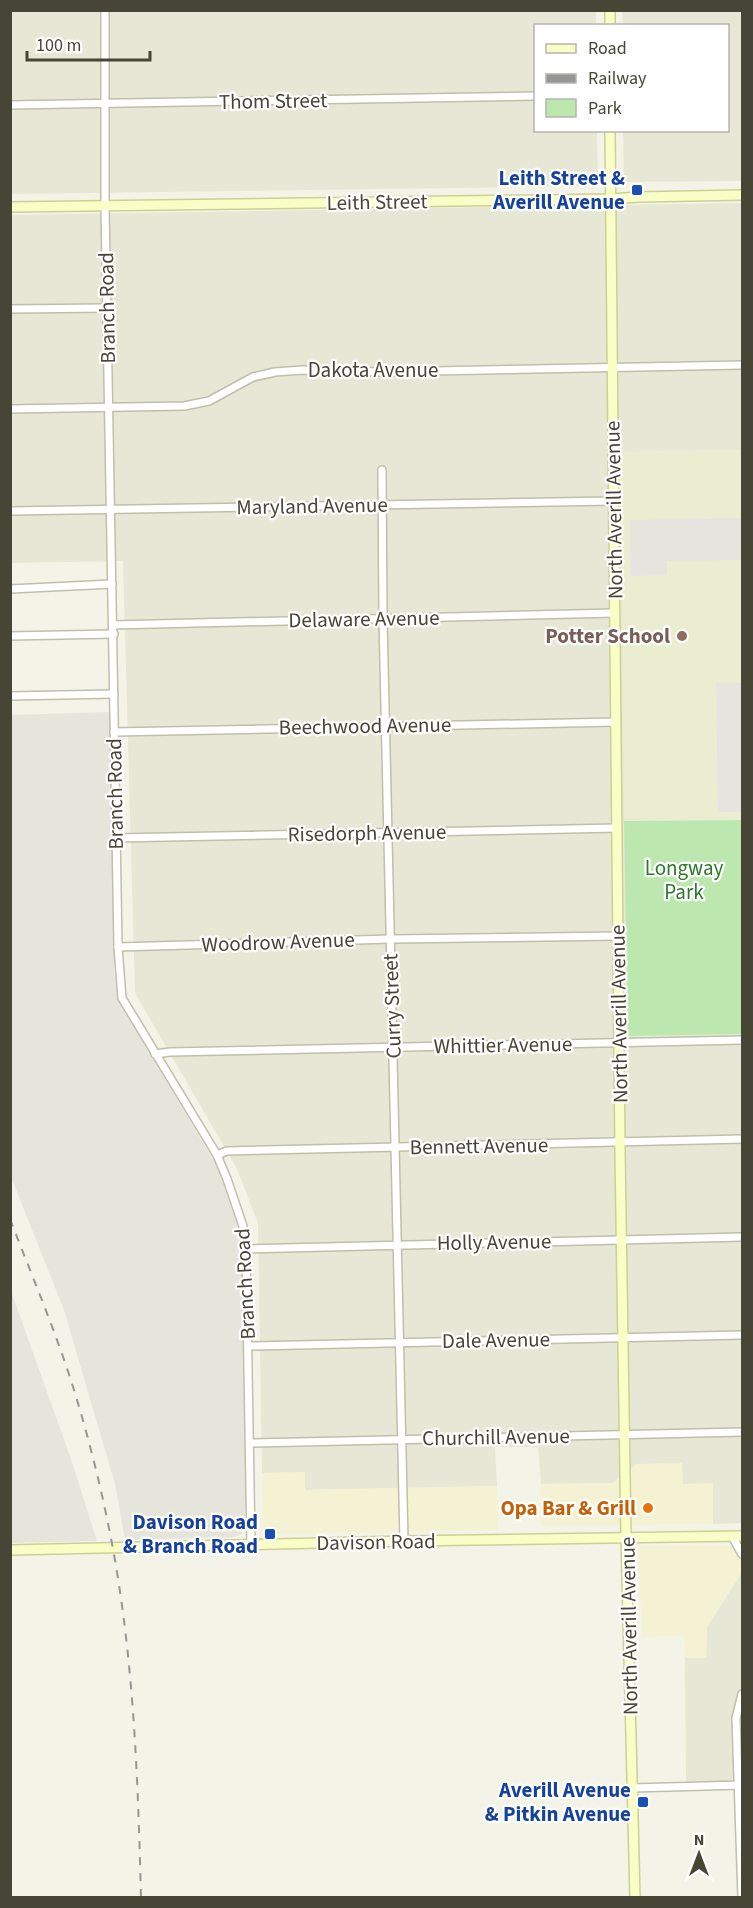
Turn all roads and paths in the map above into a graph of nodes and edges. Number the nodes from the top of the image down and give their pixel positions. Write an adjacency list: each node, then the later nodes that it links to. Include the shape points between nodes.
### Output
1 (105, 10): 3 (street, Branch Road)
2 (534, 96): 3 (street, Thom Street)
3 (105, 104): 4 (street, Thom Street); 8 (street, Branch Road)
4 (10, 105)
5 (610, 132): 7 (street, North Averill Avenue)
6 (742, 195): 7 (street, Leith Street)
7 (612, 199): 8 (street, Leith Street); 13 (street, North Averill Avenue)
8 (105, 206): 9 (street, Leith Street); 10 (street, Branch Road)
9 (10, 207)
10 (107, 308): 11 (street); 14 (street, Branch Road)
11 (10, 309)
12 (742, 365): 13 (street, Dakota Avenue)
13 (612, 368): 14 (street, Dakota Avenue, via 275,372 253,377 208,401 184,406); 17 (street, North Averill Avenue)
14 (109, 408): 15 (street, Dakota Avenue); 19 (street, Branch Road)
15 (10, 409)
16 (382, 470): 18 (street, Curry Street)
17 (614, 501): 18 (street, Maryland Avenue); 23 (street, North Averill Avenue)
18 (382, 505): 19 (street, Maryland Avenue); 24 (street, Curry Street)
19 (111, 508): 20 (street, Maryland Avenue); 21 (street, Branch Road)
20 (10, 511)
21 (112, 585): 22 (street); 25 (street, Branch Road)
22 (10, 589)
23 (615, 614): 24 (street, Delaware Avenue); 30 (street, North Averill Avenue)
24 (383, 619): 25 (street, Delaware Avenue); 31 (street, Curry Street)
25 (113, 625): 26 (street, Branch Road)
26 (114, 634): 27 (street); 28 (street, Branch Road)
27 (10, 636)
28 (114, 694): 29 (street); 32 (street, Branch Road)
29 (10, 696)
30 (616, 722): 31 (street, Beechwood Avenue); 33 (street, North Averill Avenue)
31 (386, 725): 32 (street, Beechwood Avenue); 34 (street, Curry Street)
32 (114, 732): 35 (street, Branch Road)
33 (617, 828): 34 (street, Risedorph Avenue); 36 (street, North Averill Avenue)
34 (389, 832): 35 (street, Risedorph Avenue); 37 (street, Curry Street)
35 (116, 838): 38 (street, Branch Road)
36 (618, 936): 37 (street, Woodrow Avenue); 40 (street, North Averill Avenue)
37 (391, 939): 38 (street, Woodrow Avenue); 41 (street, Curry Street)
38 (118, 947): 42 (street, Branch Road, via 122,998)
39 (742, 1040): 40 (street, Whittier Avenue)
40 (620, 1042): 41 (street, Whittier Avenue); 44 (street, North Averill Avenue)
41 (394, 1047): 42 (street, Whittier Avenue); 45 (street, Curry Street)
42 (155, 1054): 46 (street, Branch Road)
43 (742, 1139): 44 (street, Bennett Avenue)
44 (620, 1143): 45 (street, Bennett Avenue); 48 (street, North Averill Avenue)
45 (396, 1147): 46 (street, Bennett Avenue, via 227,1151); 49 (street, Curry Street)
46 (217, 1155): 50 (street, Branch Road, via 243,1226)
47 (742, 1237): 48 (street, Holly Avenue)
48 (622, 1239): 49 (street, Holly Avenue); 52 (street, North Averill Avenue)
49 (398, 1245): 50 (street, Holly Avenue); 53 (street, Curry Street)
50 (246, 1249): 54 (street, Branch Road)
51 (742, 1335): 52 (street, Dale Avenue)
52 (623, 1337): 53 (street, Dale Avenue); 56 (street, North Averill Avenue)
53 (400, 1342): 54 (street, Dale Avenue); 57 (street, Curry Street)
54 (249, 1346): 58 (street, Branch Road)
55 (742, 1432): 56 (street, Churchill Avenue)
56 (625, 1434): 57 (street, Churchill Avenue); 61 (street, North Averill Avenue)
57 (402, 1439): 58 (street, Churchill Avenue); 62 (street, Curry Street)
58 (250, 1443): 63 (street, Branch Road)
59 (732, 1536): 60 (street, Davison Road); 61 (street, Davison Road); 65 (street)
60 (742, 1536)
61 (626, 1537): 62 (street, Davison Road); 68 (street, North Averill Avenue)
62 (404, 1541): 63 (street, Davison Road)
63 (251, 1545): 64 (street, Davison Road)
64 (10, 1551)
65 (742, 1554)
66 (742, 1694): 67 (street, via 736,1718)
67 (740, 1785): 68 (street); 69 (street)
68 (632, 1788): 70 (street, North Averill Avenue)
69 (742, 1881): 71 (street)
70 (635, 1898)
71 (742, 1898)

